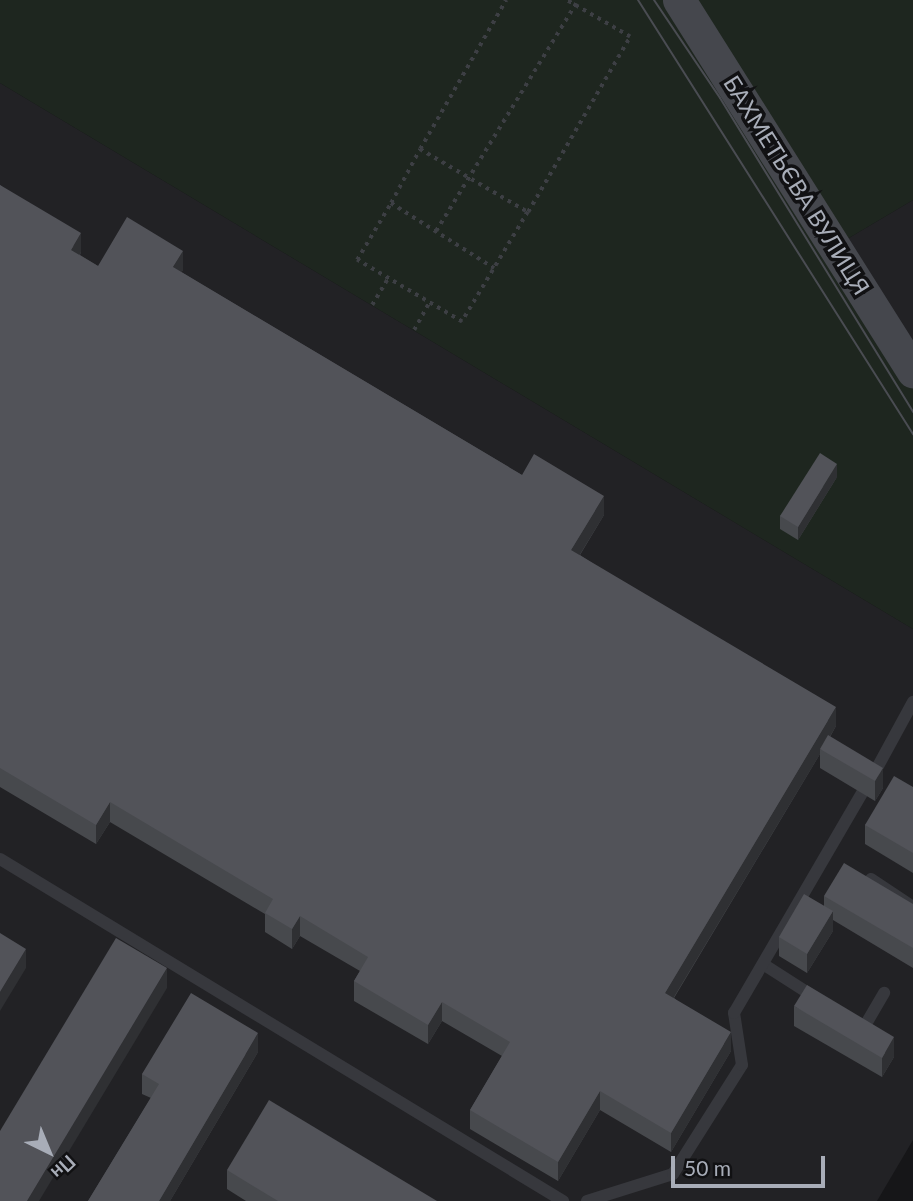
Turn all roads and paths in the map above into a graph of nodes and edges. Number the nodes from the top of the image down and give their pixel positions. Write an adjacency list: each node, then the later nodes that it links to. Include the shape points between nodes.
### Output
1 (506, 0): 6 (path)
2 (566, 0): 5 (path)
3 (578, 0): 5 (path)
4 (679, 0): 16 (main road, БАХМЕТЬЄВА ВУЛИЦЯ)
5 (575, 5): 7 (path); 9 (path, via 630,37)
6 (420, 149): 7 (path); 8 (path)
7 (469, 178): 9 (path); 10 (path)
8 (391, 203): 10 (path); 12 (path, via 357,260)
9 (528, 212): 11 (path)
10 (436, 231): 11 (path)
11 (494, 268): 13 (path, via 462,322)
12 (388, 278): 13 (path); 14 (path)
13 (429, 303): 15 (path)
14 (372, 305)
15 (414, 330)
16 (913, 371)
17 (913, 702): 18 (lane)
18 (870, 780)
19 (862, 793): 23 (lane)
20 (0, 859): 25 (lane)
21 (871, 879): 22 (lane)
22 (913, 907)
23 (763, 964): 24 (lane, via 863,1029); 26 (lane, via 734,1013 742,1065 673,1174)
24 (884, 993)
25 (563, 1201)
26 (587, 1201)

